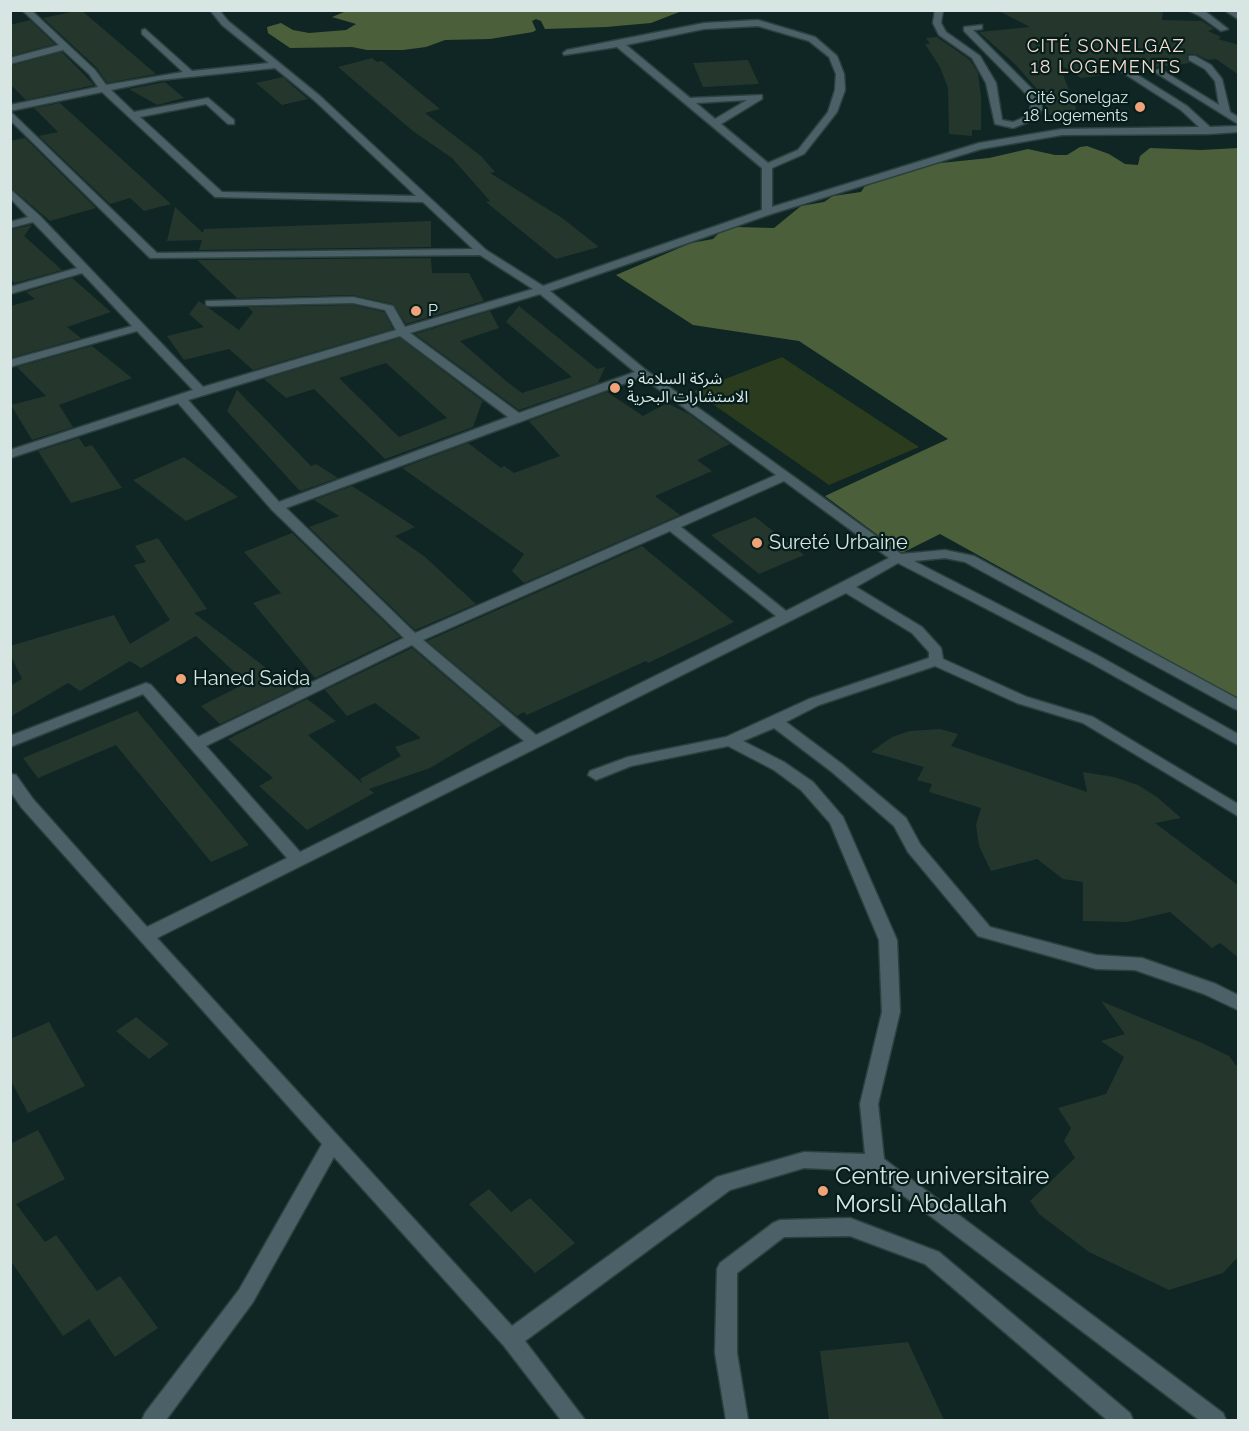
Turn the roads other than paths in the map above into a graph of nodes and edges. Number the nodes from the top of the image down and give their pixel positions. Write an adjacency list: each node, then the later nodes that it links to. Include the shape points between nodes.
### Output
1 (26, 10): 12 (street)
2 (214, 10): 16 (street)
3 (939, 10): 8 (street, via 937,23 942,33 976,56 991,83 998,122 1024,122 1033,117 1037,99 967,29)
4 (1191, 10): 6 (street)
5 (1228, 10): 7 (street)
6 (1206, 12): 9 (street)
7 (1239, 17)
8 (979, 27)
9 (1224, 29)
10 (145, 32): 19 (street)
11 (619, 44): 13 (street); 21 (street); 30 (street, via 704,26 758,23 812,39 833,56 840,74 840,90 832,112 801,152)
12 (63, 47): 15 (street); 20 (street, via 92,72)
13 (567, 53)
14 (1192, 58): 23 (street, via 1219,81)
15 (10, 61)
16 (276, 65): 19 (street); 32 (street)
17 (1117, 65): 29 (street, via 1184,108)
18 (1157, 71): 23 (street)
19 (190, 74): 20 (street)
20 (102, 87): 22 (street); 24 (street)
21 (688, 102): 27 (street); 27 (street, via 759,97)
22 (12, 107): 36 (street, via 154,256)
23 (1225, 112): 25 (street)
24 (133, 115): 26 (street, via 208,102); 32 (street, via 219,195)
25 (1239, 121)
26 (231, 122)
27 (715, 123): 30 (street)
28 (1239, 129): 29 (street)
29 (1209, 131): 33 (street, via 1062,132 1006,140)
30 (767, 167): 33 (street)
31 (10, 192): 34 (street)
32 (426, 199): 36 (street)
33 (767, 212): 38 (street)
34 (36, 218): 35 (street); 37 (street)
35 (10, 225)
36 (482, 252): 38 (street)
37 (85, 269): 39 (street); 41 (street)
38 (542, 290): 42 (street); 44 (street)
39 (10, 291)
40 (210, 303): 42 (street, via 353,300 389,308)
41 (140, 327): 43 (street); 45 (street)
42 (403, 333): 45 (street); 46 (street); 47 (street)
43 (10, 364)
44 (643, 374): 47 (street); 49 (street)
45 (201, 391): 46 (street)
46 (180, 398): 48 (street); 50 (street)
47 (517, 418): 50 (street)
48 (10, 454)
49 (785, 476): 51 (street); 52 (street)
50 (277, 507): 55 (street)
51 (672, 526): 54 (street); 55 (street)
52 (898, 558): 53 (street); 57 (street, via 945,554 969,559); 59 (street, via 1094,659)
53 (846, 587): 54 (street); 56 (street, via 917,630 936,651)
54 (785, 617): 62 (street)
55 (413, 639): 62 (street); 63 (street)
56 (936, 661): 58 (street, via 832,695); 66 (street, via 1022,700 1088,720)
57 (1239, 705)
58 (775, 722): 60 (street); 69 (street, via 900,822 914,848 984,932 1096,962 1136,963 1210,988)
59 (1239, 740)
60 (730, 741): 64 (street, via 628,762); 71 (street, via 779,766 807,786 837,821 888,940 891,1012 868,1104)
61 (10, 742): 63 (street, via 146,688)
62 (535, 742): 67 (street)
63 (195, 746): 67 (street)
64 (596, 774)
65 (10, 779): 68 (street)
66 (1239, 811)
67 (298, 860): 68 (street)
68 (145, 936): 70 (street)
69 (1239, 1003)
70 (332, 1143): 72 (street); 73 (street, via 246,1296)
71 (875, 1163): 72 (street, via 804,1160 724,1183); 77 (street)
72 (510, 1339): 74 (street)
73 (153, 1420)
74 (574, 1420)
75 (737, 1420): 76 (street, via 726,1353 727,1269 780,1229 850,1227 932,1258)
76 (1122, 1420)
77 (1215, 1420)

